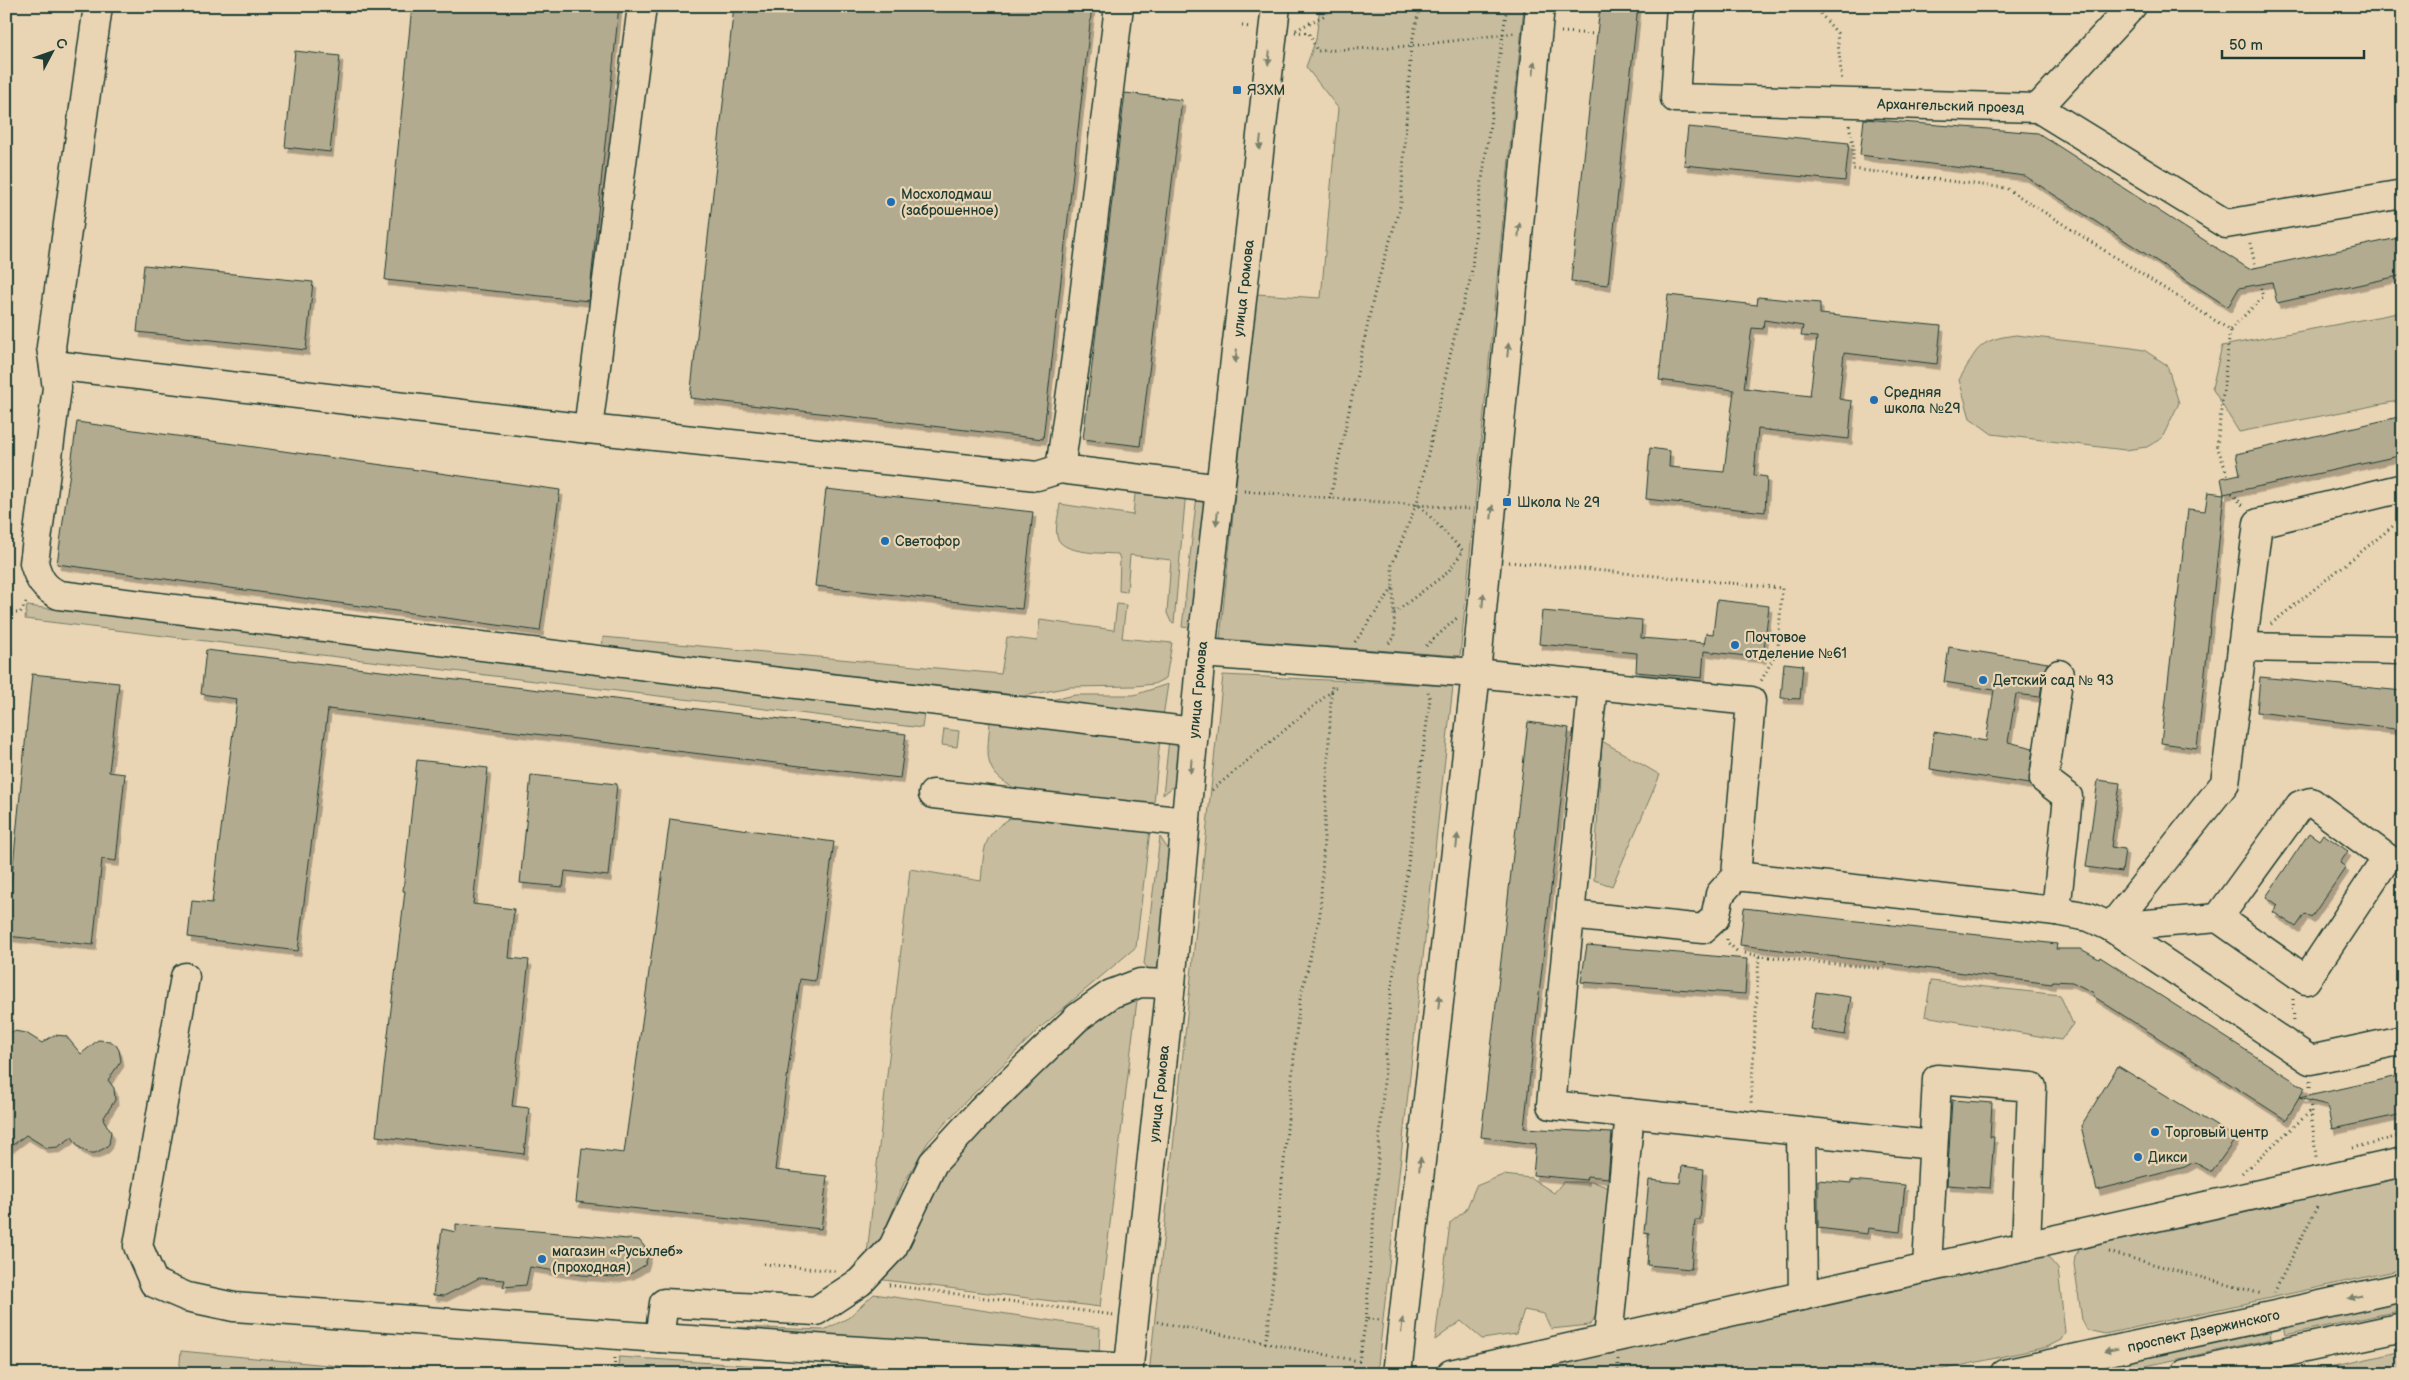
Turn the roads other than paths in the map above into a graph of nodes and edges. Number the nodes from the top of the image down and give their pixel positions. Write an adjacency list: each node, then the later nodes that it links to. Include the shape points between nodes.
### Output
1 (98, 6): 10 (street, via 52,347)
2 (642, 6): 11 (street)
3 (1119, 6): 12 (street)
4 (1681, 6): 8 (street, Архангельский проезд, via 1675,98)
5 (2132, 6): 8 (street)
6 (1276, 19): 14 (street, улица Громова, one-way to 14)
7 (1539, 19): 18 (street, one-way to 7)
8 (2038, 108): 9 (street, Архангельский проезд, via 2226,224)
9 (2403, 194)
10 (54, 365): 11 (street); 21 (street, via 57,388 34,563 46,588 59,596)
11 (588, 429): 12 (street, via 1037,476)
12 (1060, 469): 14 (street)
13 (2403, 488): 15 (street, via 2258,523)
14 (1221, 489): 17 (street, улица Громова, one-way to 17)
15 (2242, 647): 16 (street); 28 (street, via 2225,783)
16 (2403, 650)
17 (1201, 653): 18 (street); 21 (street, улица Громова)
18 (1476, 673): 20 (street); 44 (street, one-way to 18)
19 (2059, 674): 25 (street, via 2044,779 2068,797)
20 (1593, 685): 24 (street, via 1751,701); 26 (street)
21 (1194, 732): 23 (street, улица Громова, one-way to 23)
22 (933, 794): 23 (street)
23 (1187, 817): 30 (street, улица Громова)
24 (1736, 876): 25 (street); 26 (street, via 1720,894 1716,918 1703,929)
25 (2056, 911): 28 (street, via 2089,917)
26 (1570, 915): 32 (street, via 1551,1105)
27 (2218, 918): 27 (street, via 2300,805 2311,802 2387,858 2306,980); 28 (street)
28 (2111, 927): 31 (street, via 2310,1060)
29 (185, 977): 41 (street, via 138,1246 154,1283 187,1297 234,1306)
30 (1171, 984): 41 (street, via 1140,983 1111,994 1077,1018 981,1110 933,1162 893,1247 860,1282 816,1311 664,1303); 43 (street, улица Громова)
31 (2403, 1040)
32 (1630, 1113): 33 (street); 42 (street)
33 (1801, 1132): 34 (street); 39 (street)
34 (1934, 1145): 36 (street, via 1937,1079 2032,1087); 37 (street)
35 (2403, 1162): 36 (street)
36 (2026, 1246): 37 (street)
37 (1927, 1268): 39 (street)
38 (2403, 1287): 46 (street, проспект Дзержинского, one-way to 46)
39 (1802, 1296): 42 (street)
40 (2403, 1327): 47 (street)
41 (659, 1338): 43 (street)
42 (1608, 1339): 45 (street)
43 (1129, 1371)
44 (1397, 1374)
45 (1451, 1374)
46 (2004, 1374)
47 (2185, 1374)

